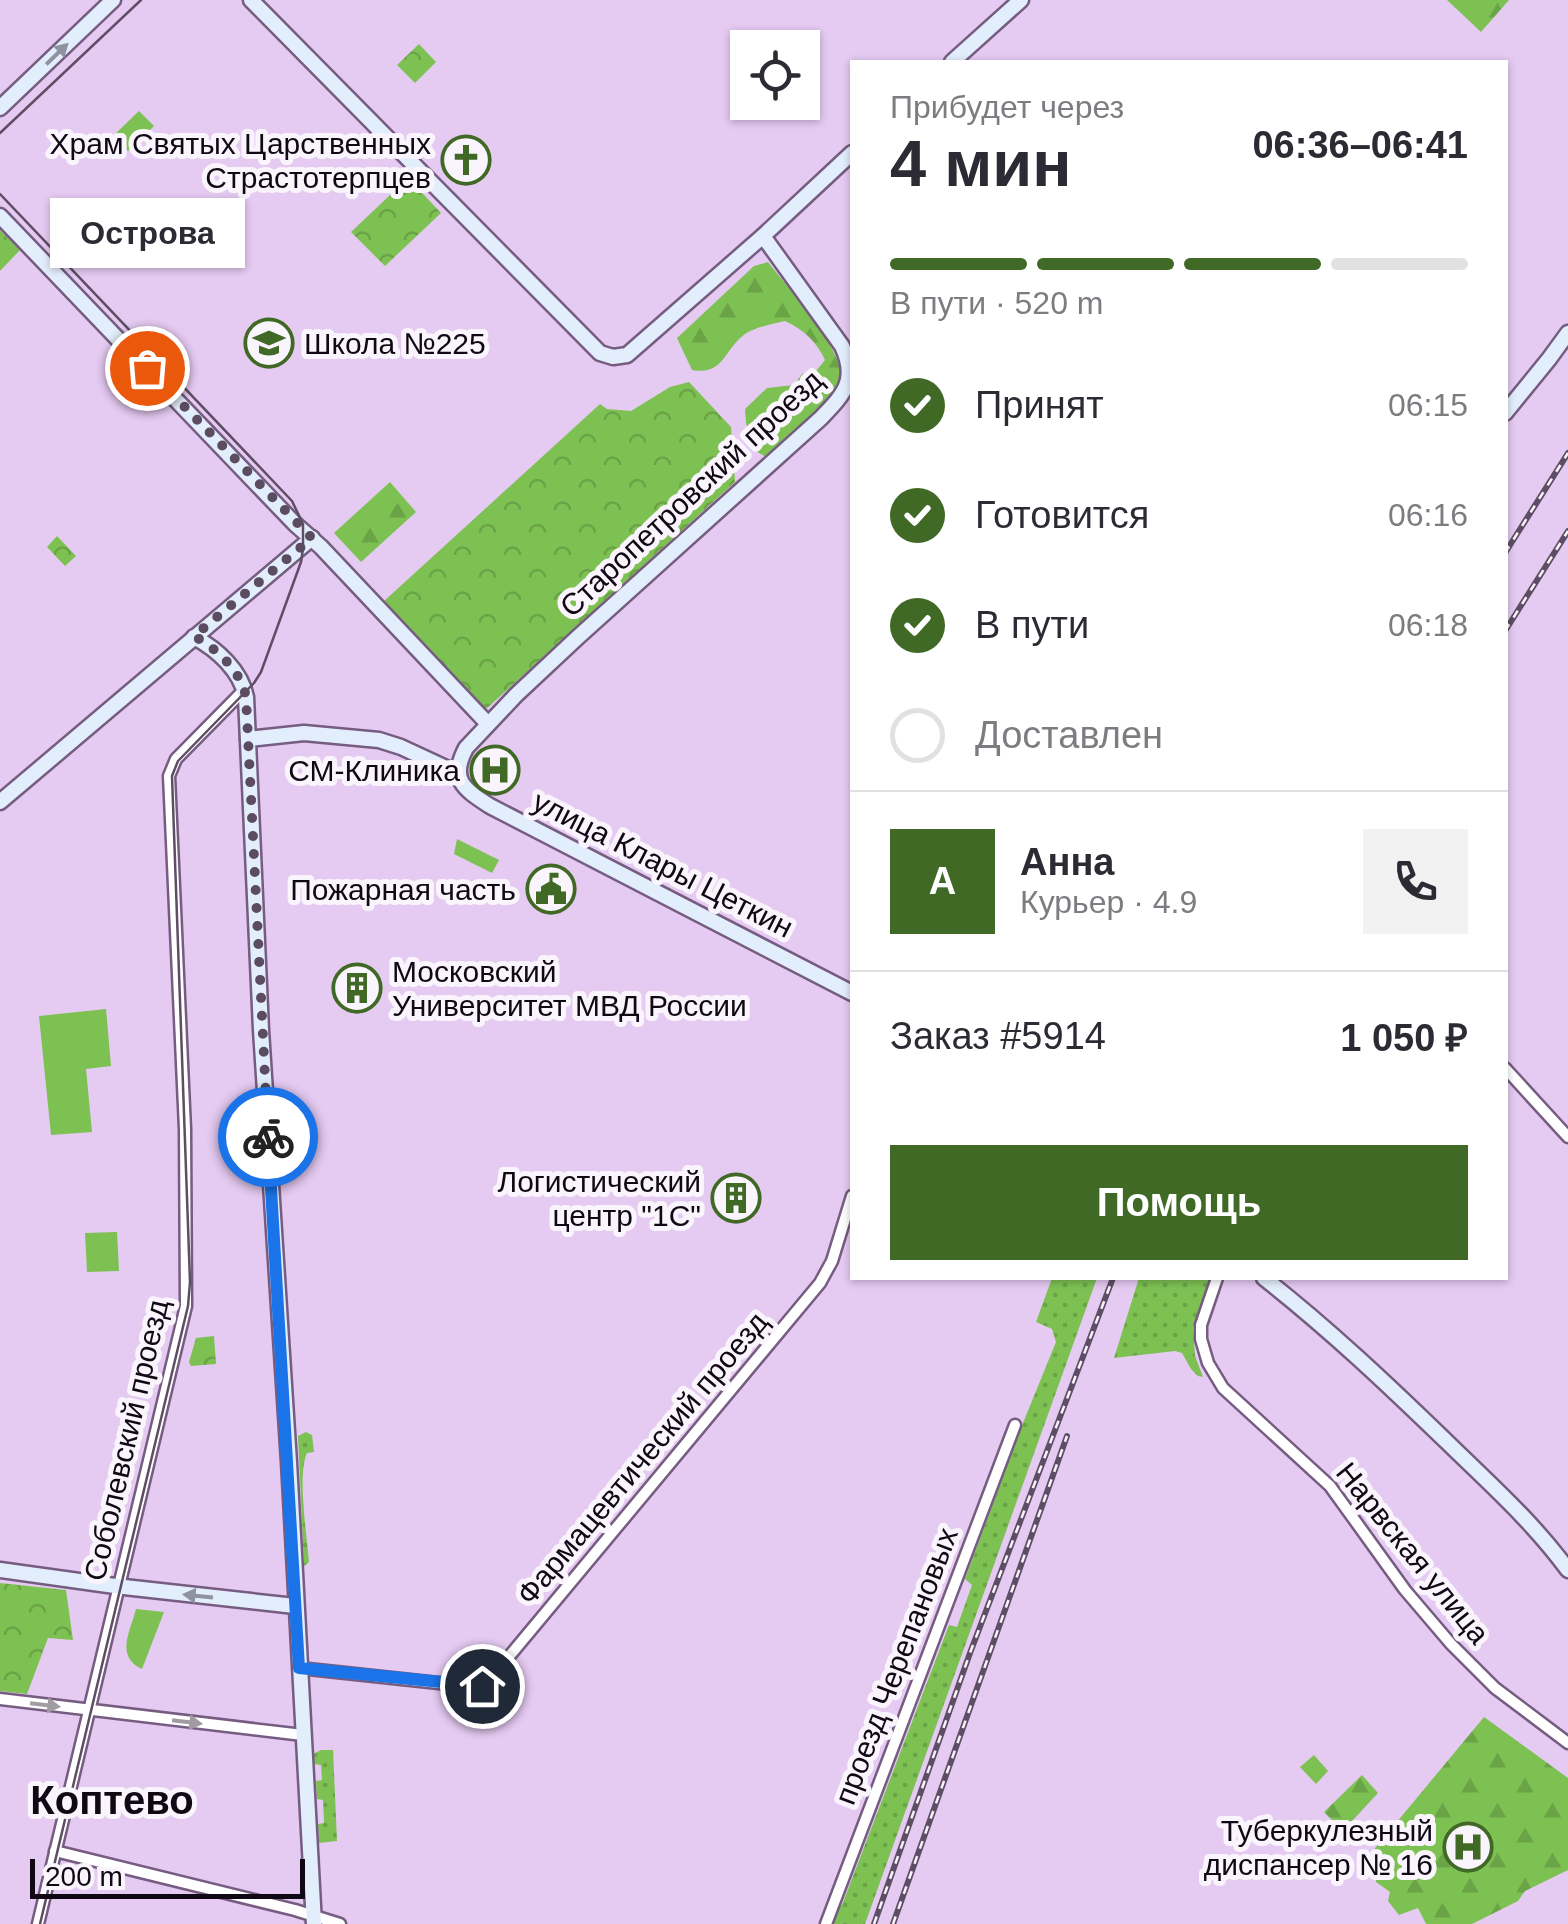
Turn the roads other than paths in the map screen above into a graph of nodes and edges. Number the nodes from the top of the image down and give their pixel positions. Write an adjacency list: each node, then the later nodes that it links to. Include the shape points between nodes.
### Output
1 (113, 0): 5 (street, one-way to 1)
2 (252, 0): 8 (street, via 600,354 627,355)
3 (1021, 0): 4 (street)
4 (954, 60)
5 (0, 108)
6 (850, 155): 8 (street)
7 (0, 216): 11 (street)
8 (762, 236): 14 (street, Старопетровский проезд, via 842,346 848,383 840,398)
9 (1568, 333): 10 (street)
10 (1508, 408)
11 (312, 538): 12 (street); 14 (street)
12 (194, 636): 13 (street); 17 (street)
13 (244, 689): 15 (street); 27 (street, Соболевский проезд, via 176,760 170,776 186,1306)
14 (488, 724): 16 (street, via 466,748)
15 (248, 738): 16 (street, улица Клары Цеткин, via 304,733 379,740); 28 (street)
16 (459, 774): 18 (street, улица Клары Цеткин, via 464,788 490,806)
17 (0, 802)
18 (850, 992)
19 (1508, 1071): 20 (street)
20 (1568, 1137)
21 (850, 1202): 29 (street, Фармацевтический проезд, via 820,1283 487,1684)
22 (1215, 1280): 33 (street, Нарвская улица, via 1201,1339 1223,1388 1330,1486 1406,1590 1494,1688)
23 (1266, 1280): 26 (street, via 1440,1435 1541,1534)
24 (1015, 1425): 38 (street, проезд Черепановых)
25 (0, 1570): 27 (street)
26 (1568, 1570)
27 (118, 1587): 28 (street, one-way to 27); 31 (street, Соболевский проезд)
28 (295, 1606): 29 (street)
29 (299, 1668): 32 (street)
30 (0, 1699): 31 (street, one-way to 31)
31 (90, 1710): 32 (street, one-way to 32); 34 (street, Соболевский проезд)
32 (303, 1735): 35 (street)
33 (1568, 1744)
34 (55, 1851): 35 (street); 36 (street, Соболевский проезд)
35 (314, 1920): 37 (street)
36 (38, 1924)
37 (340, 1924)
38 (826, 1924)

